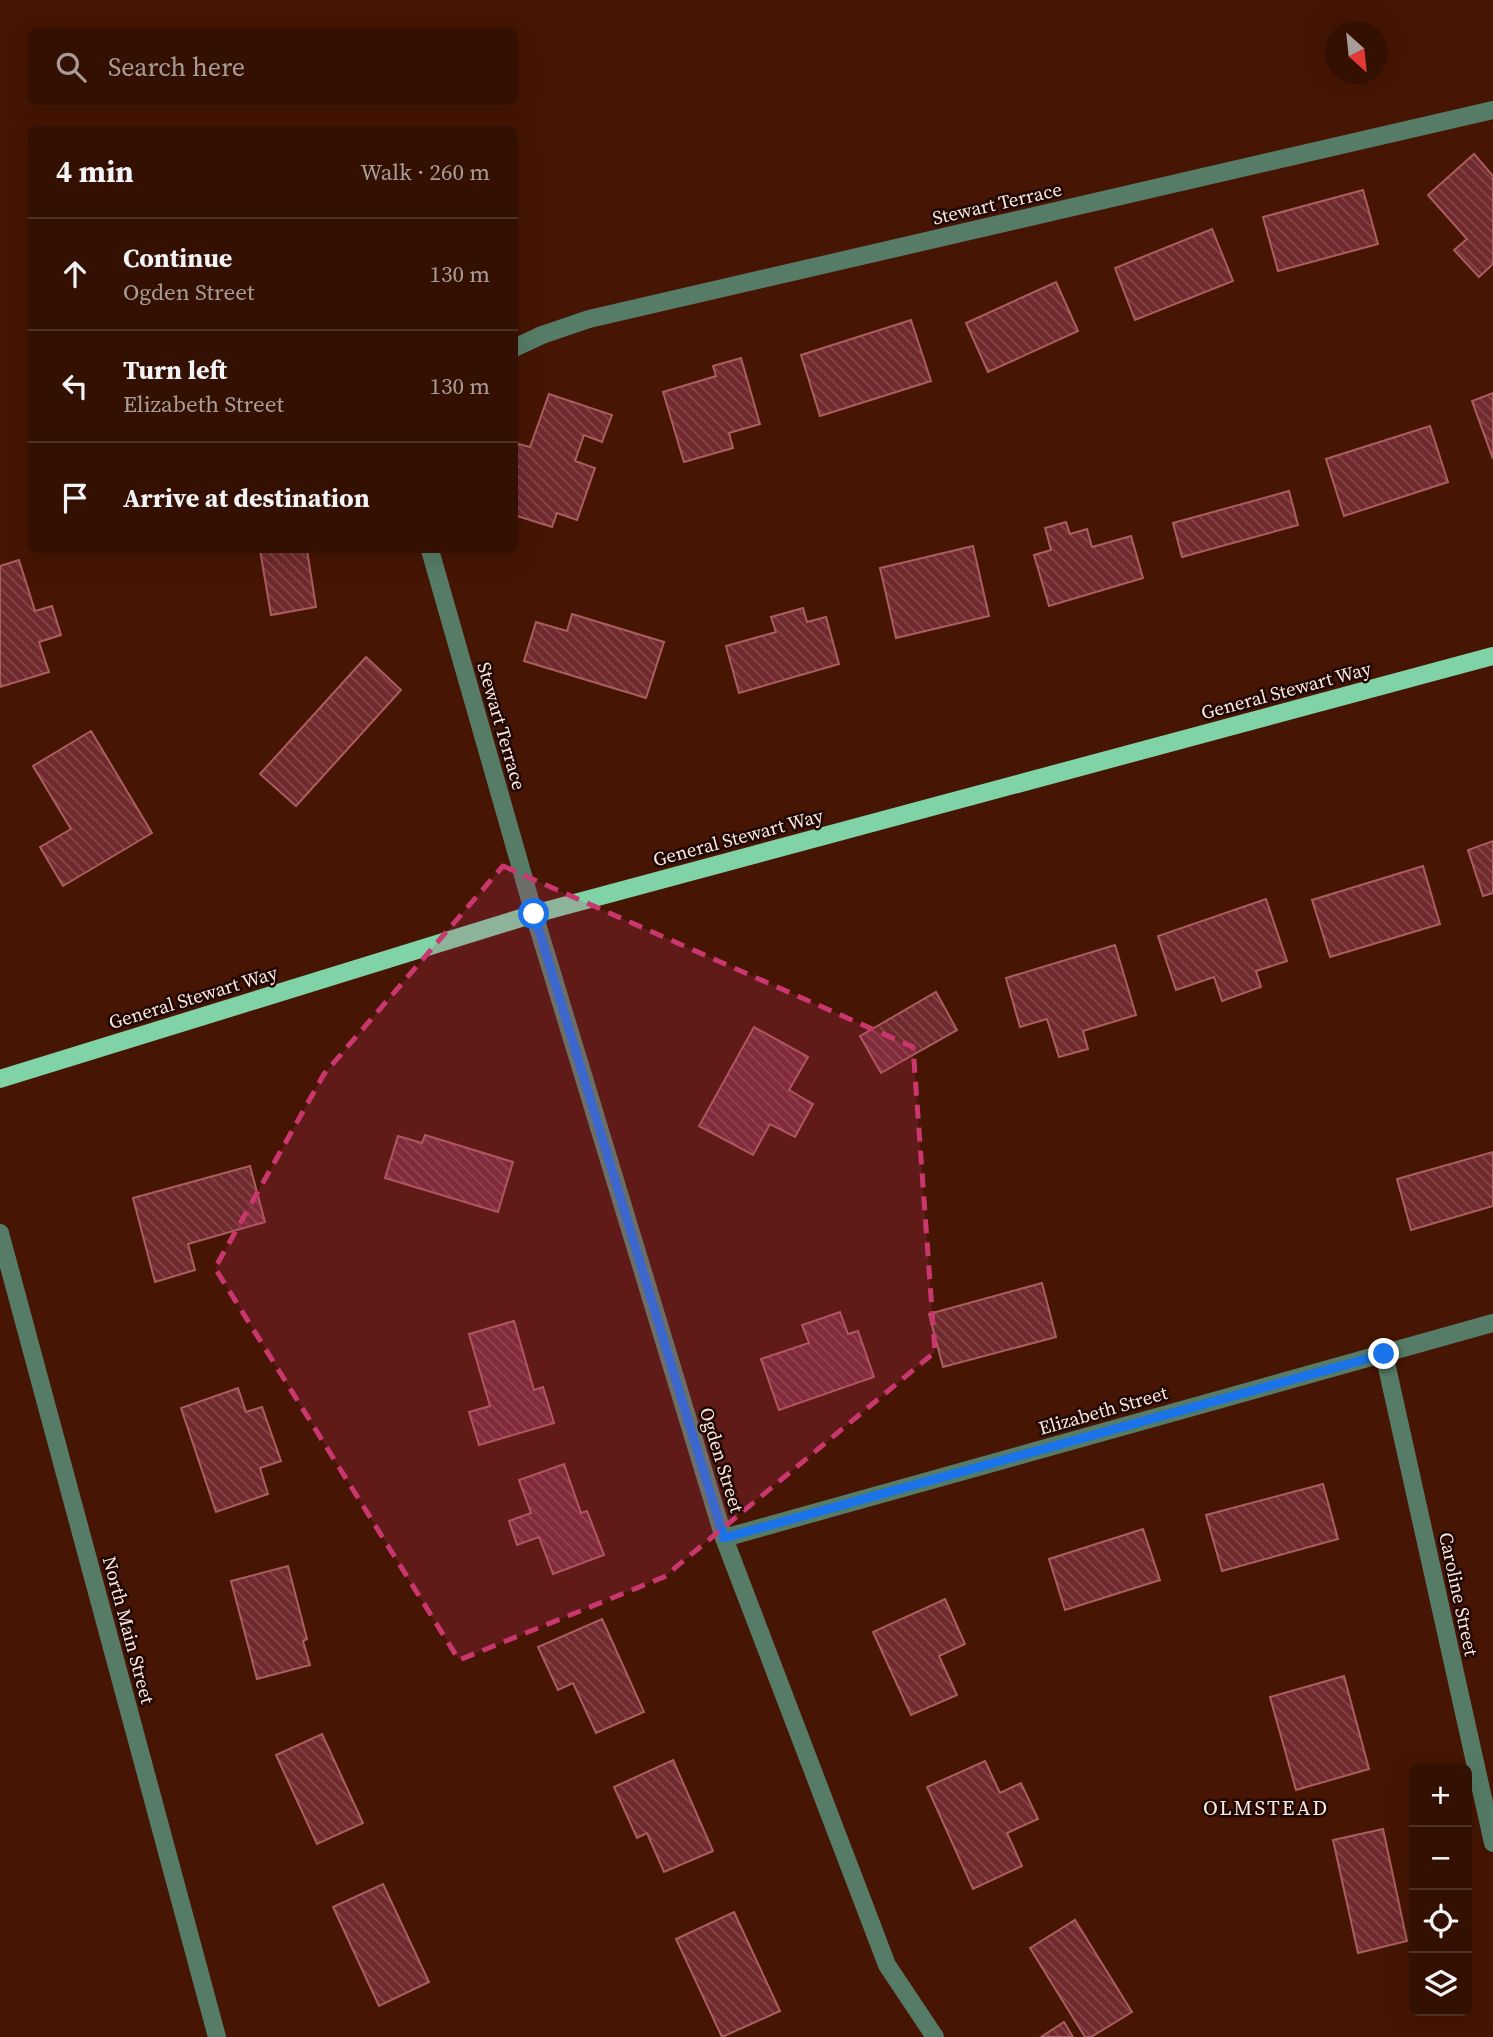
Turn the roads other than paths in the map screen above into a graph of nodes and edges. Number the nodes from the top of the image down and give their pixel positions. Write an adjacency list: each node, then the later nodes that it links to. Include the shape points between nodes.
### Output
1 (1493, 110): 2 (street, Stewart Terrace, via 589,320)
2 (518, 346)
3 (431, 553): 5 (street, Stewart Terrace)
4 (1493, 656): 5 (main road, General Stewart Way)
5 (534, 914): 6 (main road, General Stewart Way); 10 (street, Ogden Street)
6 (0, 1079)
7 (0, 1233): 12 (street, North Main Street)
8 (1493, 1323): 9 (street, Elizabeth Street)
9 (1384, 1354): 10 (street, Elizabeth Street); 11 (street, Caroline Street)
10 (724, 1538): 13 (street, Ogden Street, via 887,1965)
11 (1493, 1843)
12 (217, 2037)
13 (935, 2037)

